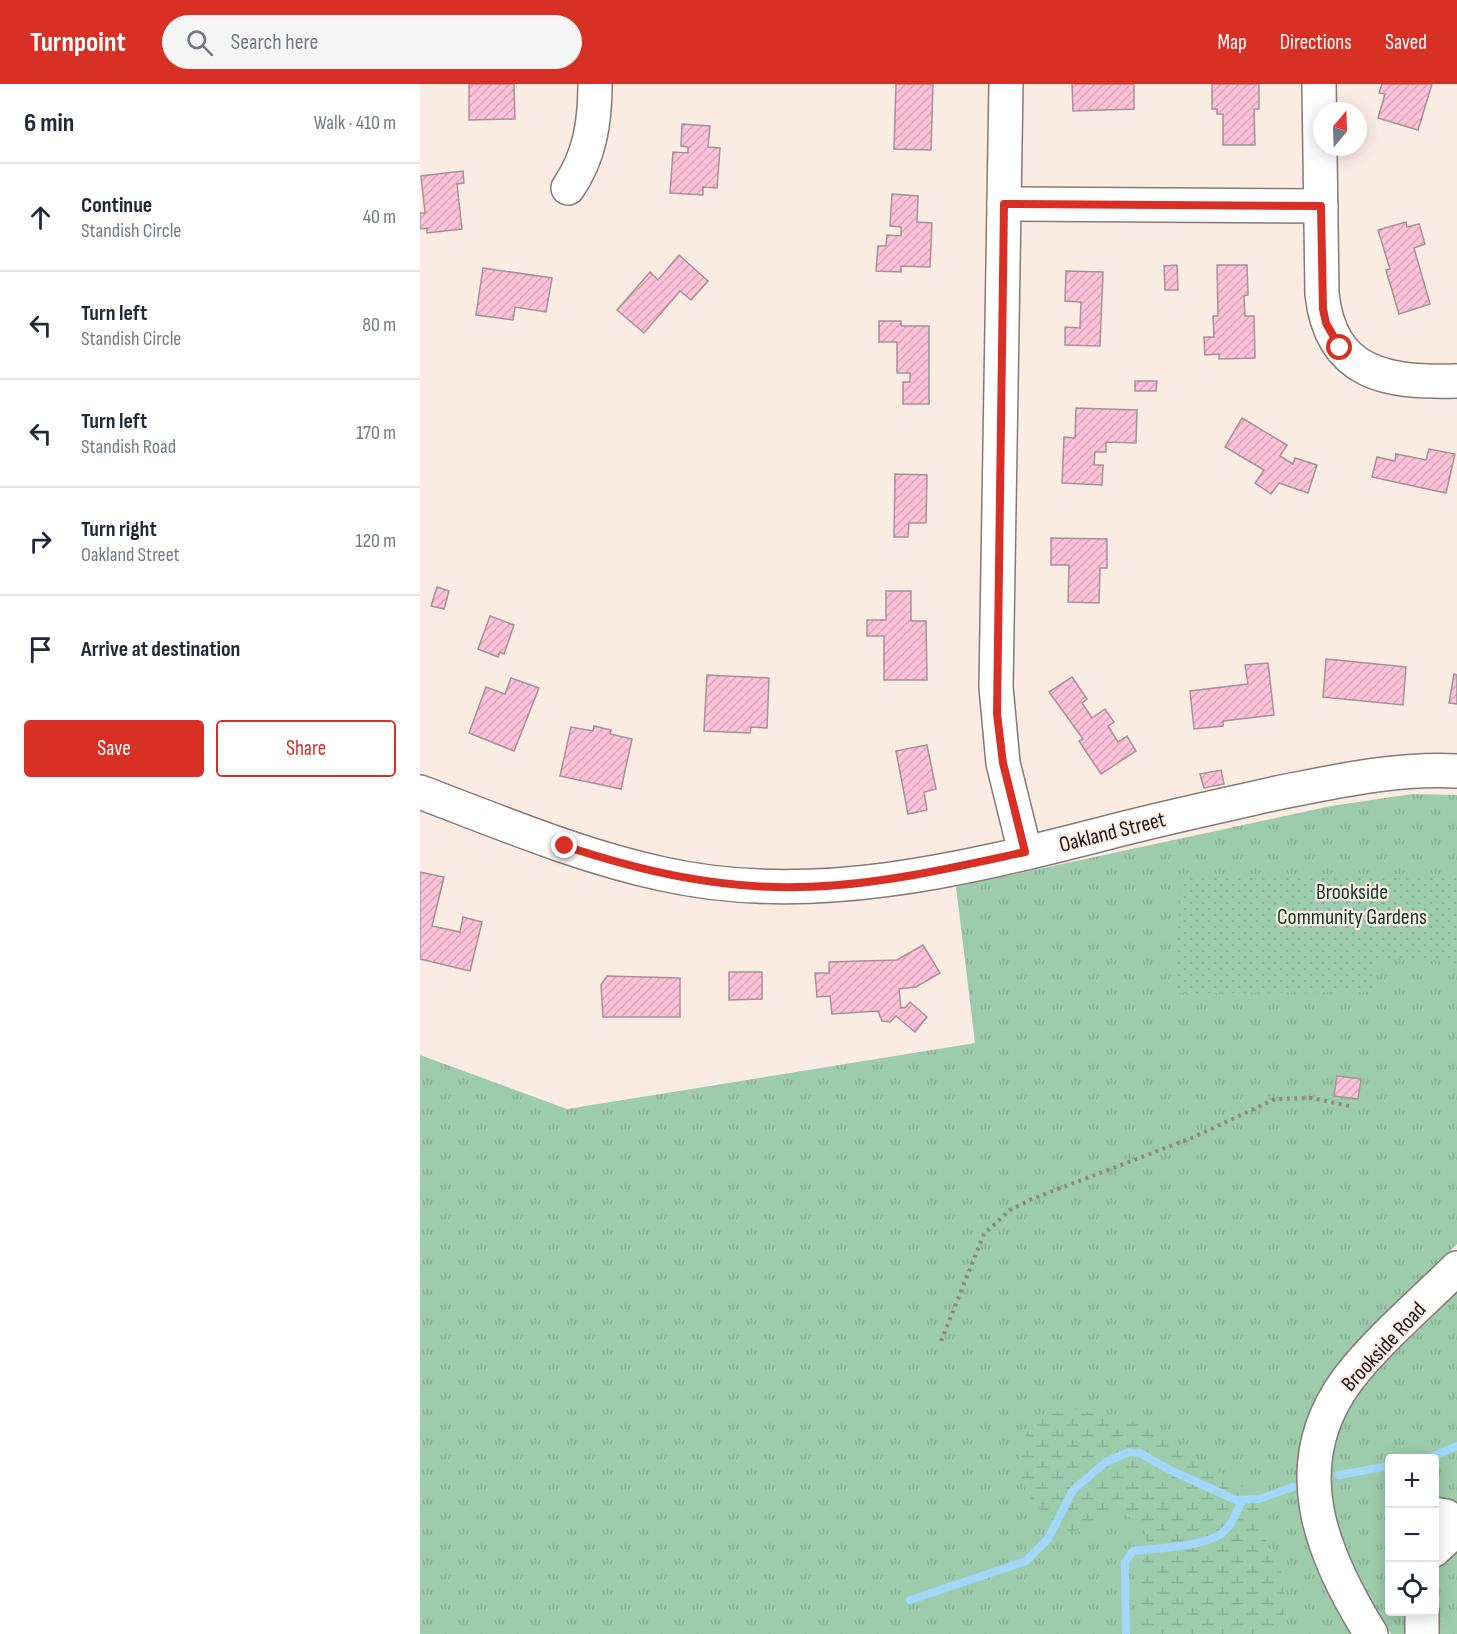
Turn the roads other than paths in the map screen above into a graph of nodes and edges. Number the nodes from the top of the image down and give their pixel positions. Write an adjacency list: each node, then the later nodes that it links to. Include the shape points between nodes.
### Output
1 (595, 84): 4 (street, via 590,140)
2 (1006, 84): 5 (street)
3 (1319, 84): 6 (street)
4 (568, 188)
5 (1004, 204): 6 (street); 10 (street, via 997,705 1003,763)
6 (1321, 206): 7 (street, via 1323,309 1340,348 1350,359 1380,376 1413,382)
7 (1457, 381)
8 (1457, 771): 10 (street, Oakland Street, via 1401,771 1351,778 1178,814)
9 (420, 792): 10 (street, Oakland Street, via 610,861 689,879 745,885 799,887 881,880)
10 (1025, 852)
11 (1457, 1268): 15 (street, Brookside Road, via 1348,1379 1331,1408 1317,1448 1314,1491 1320,1528 1338,1578)
12 (1439, 1515): 13 (street, via 1452,1523 1449,1536)
13 (1439, 1545)
14 (1422, 1616): 16 (street)
15 (1371, 1634)
16 (1422, 1634)

